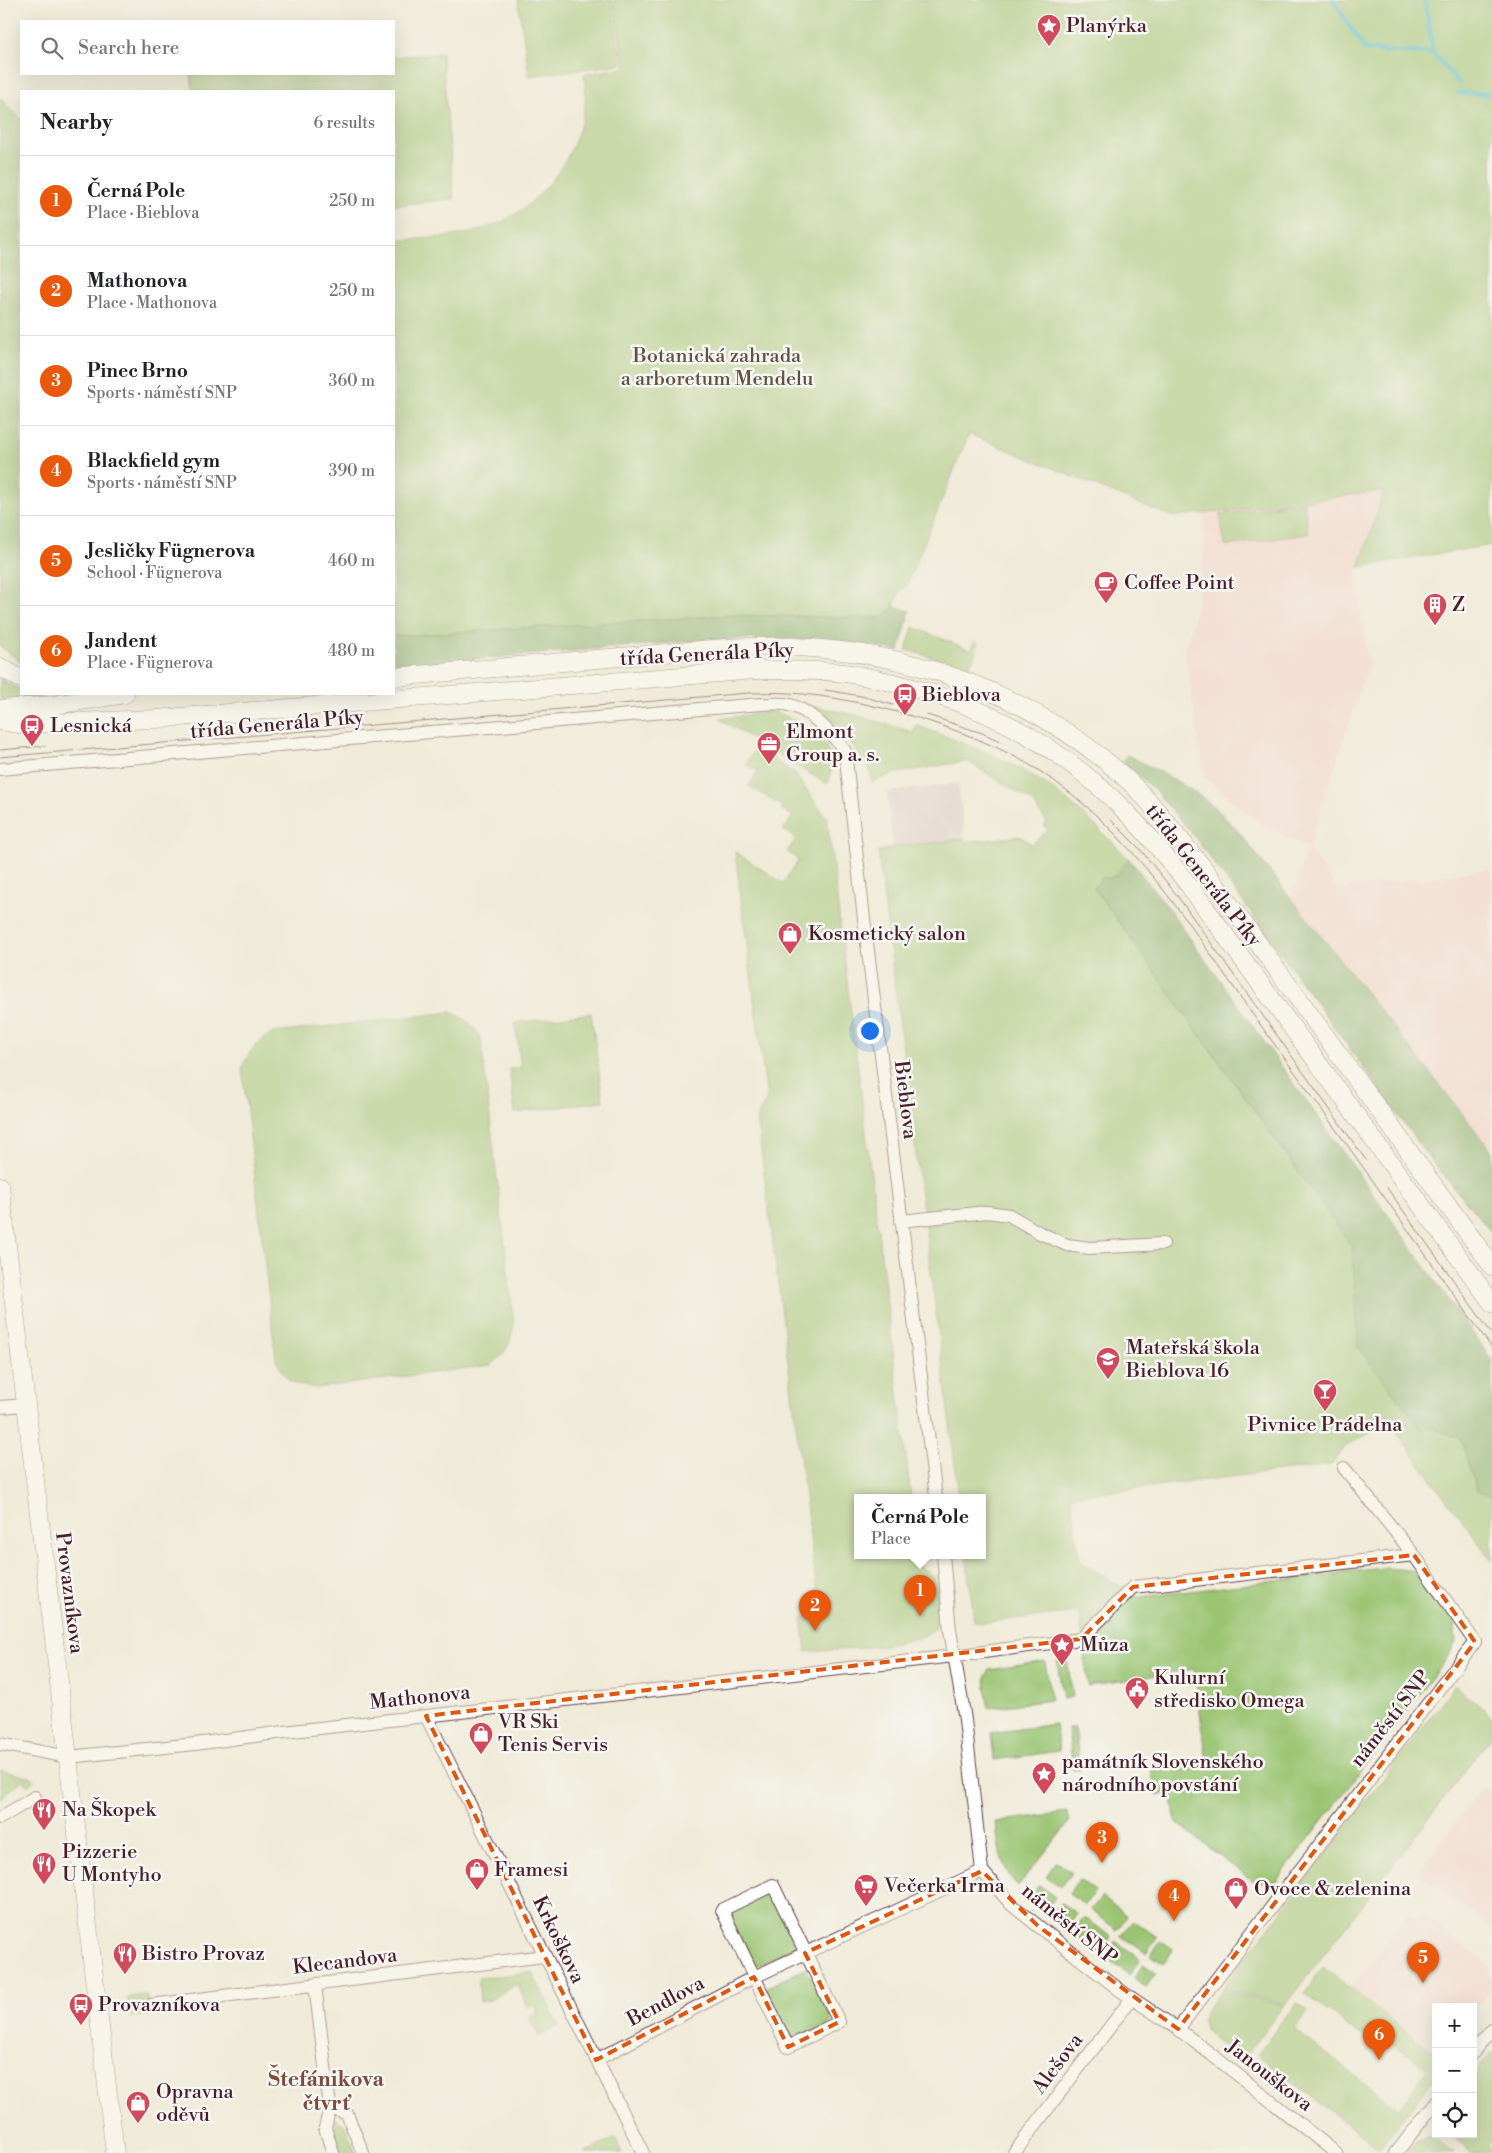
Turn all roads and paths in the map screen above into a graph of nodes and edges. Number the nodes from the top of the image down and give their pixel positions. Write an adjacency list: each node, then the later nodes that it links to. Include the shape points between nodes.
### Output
1 (0, 667): 3 (main road)
2 (395, 677): 15 (main road, třída Generála Píky, via 699,651 810,648 902,660 965,680 1041,716 1120,773 1205,870)
3 (20, 678)
4 (114, 695): 5 (main road, via 54,705)
5 (0, 709)
6 (0, 721): 7 (main road, třída Generála Píky)
7 (20, 724): 8 (main road); 16 (main road, třída Generála Píky, via 156,719 755,670 856,675 952,699 1032,736 1106,792 1145,832 1188,884)
8 (0, 732)
9 (0, 770): 10 (street, třída Generála Píky, via 787,704 830,731 845,750)
10 (849, 775): 13 (street, Bieblova)
11 (0, 1186): 12 (main road, Provazníkova)
12 (0, 1191): 17 (main road, Provazníkova)
13 (901, 1221): 14 (street, via 987,1212 1010,1215 1040,1233 1067,1244 1089,1248); 20 (street, Bieblova)
14 (1163, 1244)
15 (1492, 1266)
16 (1492, 1303)
17 (25, 1405): 18 (street); 26 (main road, Provazníkova)
18 (0, 1407)
19 (1344, 1468): 21 (street, náměstí SNP)
20 (936, 1494)
21 (1414, 1555): 23 (street, via 1133,1587 1081,1639); 36 (street, náměstí SNP, via 1475,1642)
22 (942, 1559): 23 (street)
23 (954, 1656): 24 (street, Mathonova); 29 (street, via 965,1720)
24 (426, 1716): 26 (street, Mathonova); 31 (street, Krkoškova)
25 (0, 1744): 26 (street, Mathonova)
26 (68, 1757): 42 (main road, Provazníkova)
27 (35, 1797): 28 (street)
28 (0, 1818)
29 (982, 1871): 30 (street, Bendlova); 34 (street, náměstí SNP, via 1012,1905)
30 (805, 1953): 32 (street, Bendlova); 32 (street, via 772,1885 722,1910); 32 (street, via 839,2022 788,2047)
31 (544, 1956): 33 (street, Klecandova); 39 (street, Krkoškova)
32 (754, 1976): 39 (street, Bendlova)
33 (315, 1985): 35 (street, Klecandova); 40 (street)
34 (1132, 1998): 36 (street, náměstí SNP); 46 (street, Alešova)
35 (151, 2005)
36 (1178, 2029): 47 (street, Janouškova)
37 (1492, 2029): 38 (street)
38 (1477, 2048)
39 (596, 2060): 45 (street, Krkoškova)
40 (330, 2107): 43 (street, via 324,2128); 44 (street, via 347,2114)
41 (1432, 2107): 48 (street)
42 (116, 2153)
43 (332, 2153)
44 (363, 2153)
45 (643, 2153)
46 (1014, 2153)
47 (1336, 2153)
48 (1396, 2153)

